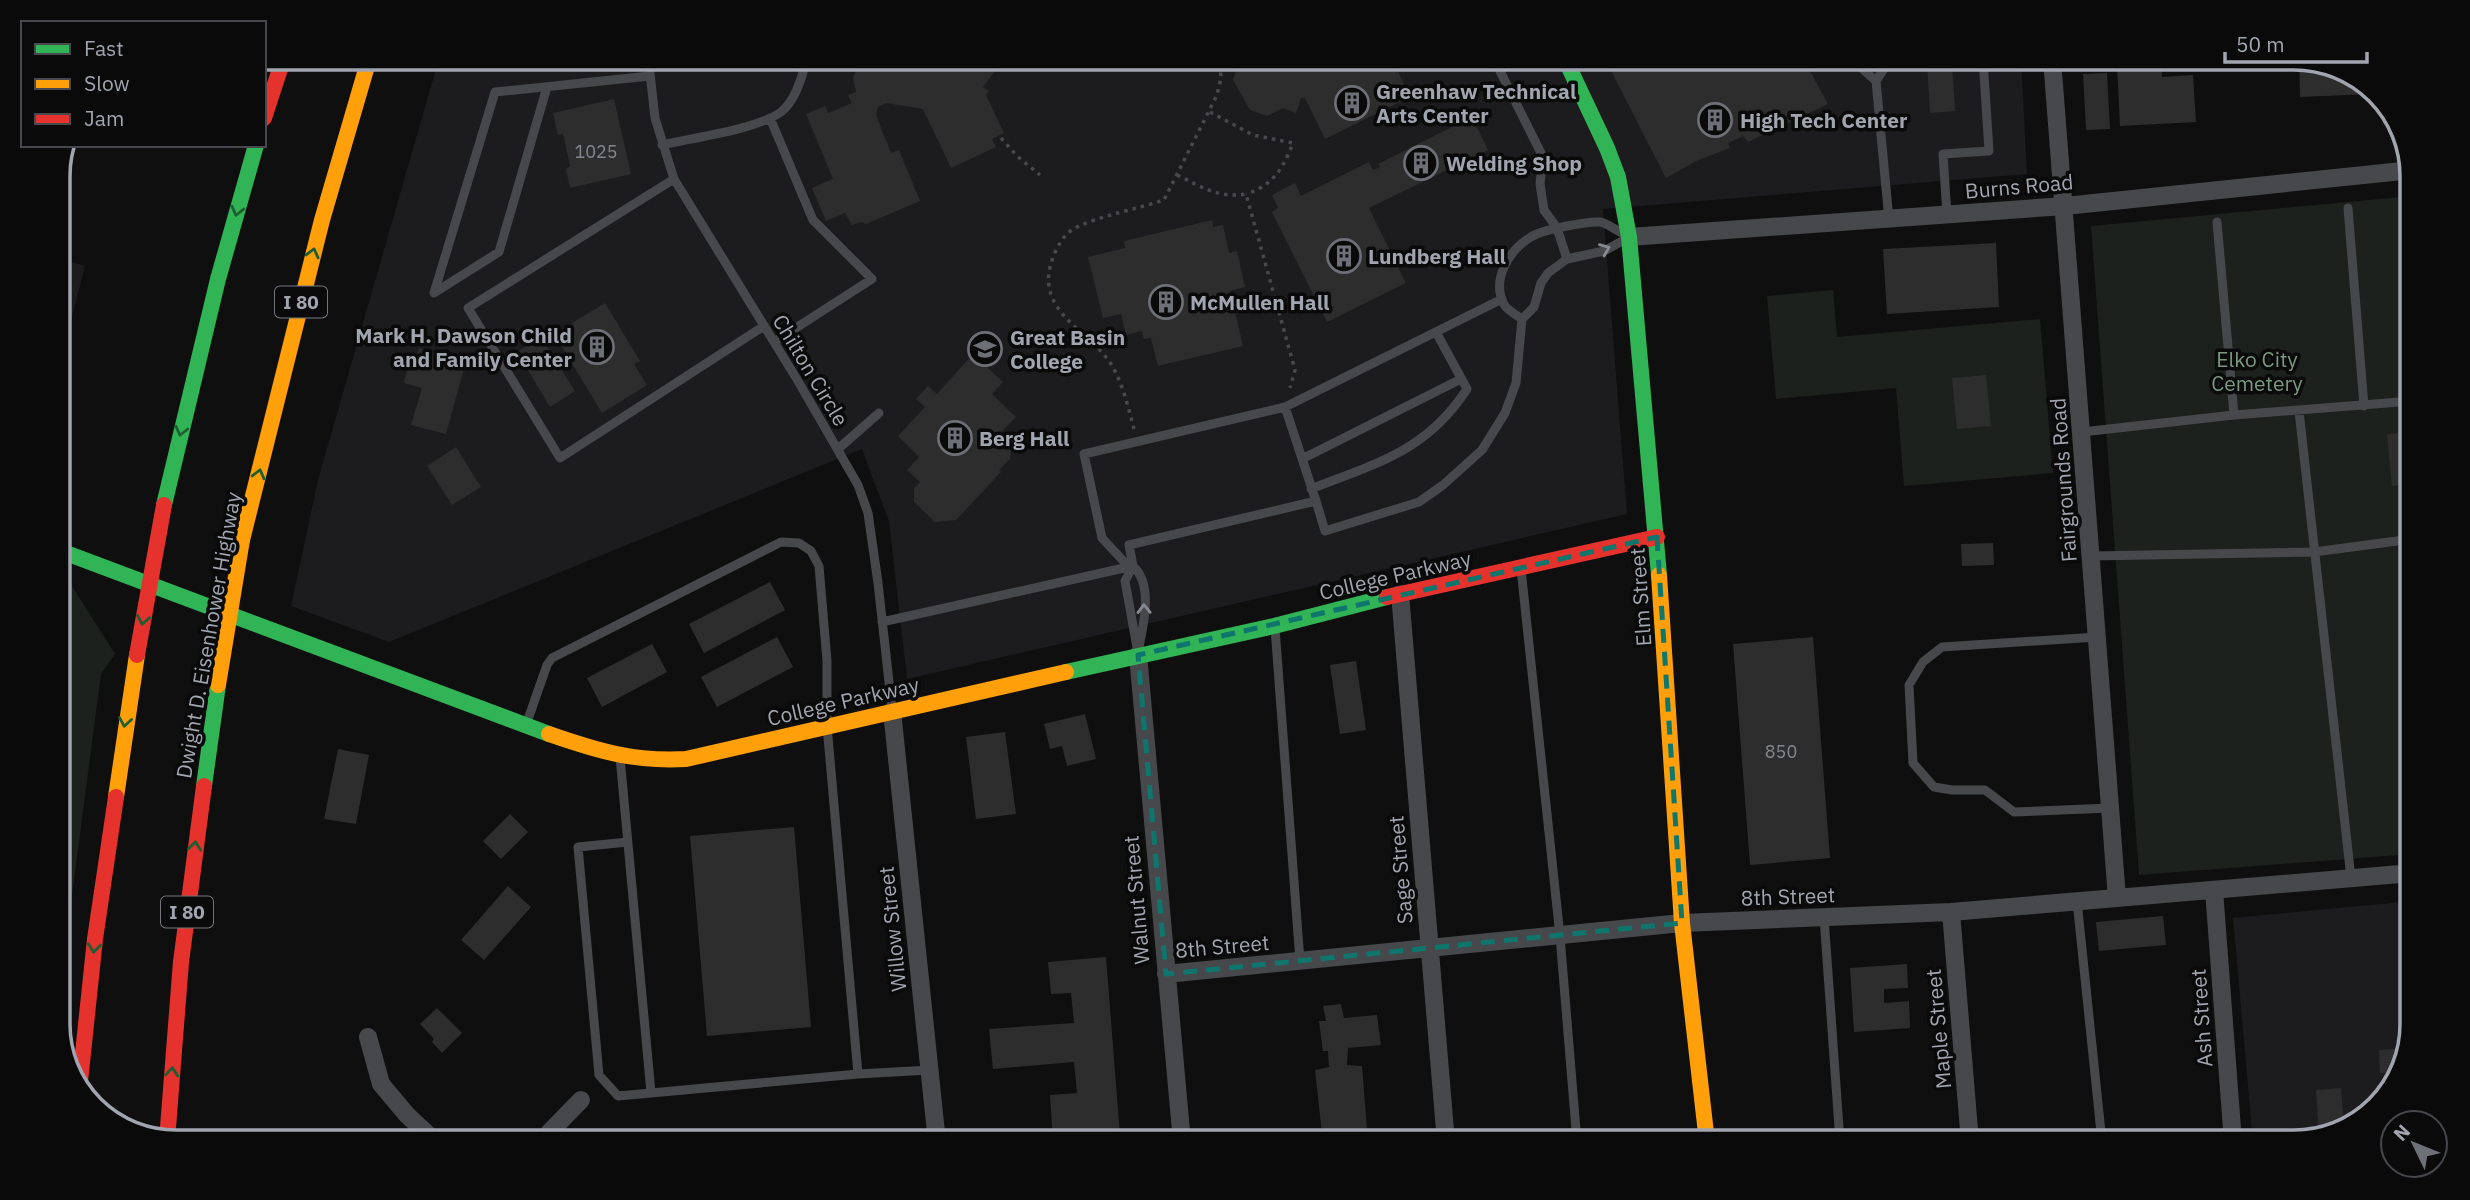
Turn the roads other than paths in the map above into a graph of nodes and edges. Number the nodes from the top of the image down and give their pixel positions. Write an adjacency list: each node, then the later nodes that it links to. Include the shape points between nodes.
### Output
1 (280, 70): 14 (main road)
2 (366, 70): 81 (main road, Dwight D. Eisenhower Highway / I 80, one-way to 2, bridge, via 181,962 242,540 322,220)
3 (650, 70): 11 (lane, Chilton Circle)
4 (802, 70): 15 (lane, via 796,92 783,110)
5 (1499, 70): 25 (lane, via 1543,158 1544,210)
6 (1570, 70): 26 (main road, Elm Street, via 1618,177)
7 (1863, 70): 12 (lane)
8 (1883, 70): 12 (lane)
9 (1984, 70): 22 (lane, via 1989,151 1943,153)
10 (2053, 70): 20 (street, Fairgrounds Road)
11 (650, 76): 13 (lane); 16 (lane, Chilton Circle)
12 (1876, 81): 23 (lane)
13 (547, 87): 13 (lane, via 495,92 434,293 499,252)
14 (266, 112)
15 (770, 118): 16 (lane); 32 (lane, via 813,220 873,279)
16 (662, 145): 19 (lane, Chilton Circle)
17 (255, 147): 77 (main road, one-way to 77, bridge, via 164,505 136,655)
18 (2400, 171): 20 (street, Burns Road)
19 (674, 179): 30 (lane, Chilton Circle); 30 (lane, via 468,308 560,458)
20 (2065, 206): 22 (street, Burns Road); 40 (street, Fairgrounds Road)
21 (2348, 208): 35 (lane)
22 (1947, 215): 23 (street, Burns Road)
23 (1889, 220): 26 (street, Burns Road)
24 (2217, 222): 39 (lane)
25 (1557, 228): 26 (lane, via 1601,222); 27 (lane); 28 (lane, via 1533,235 1514,249 1504,267 1499,289)
26 (1629, 237): 27 (lane, one-way to 26, via 1604,251); 45 (main road, Elm Street)
27 (1567, 259): 29 (lane, via 1548,273 1534,307)
28 (1502, 299): 29 (lane); 31 (lane)
29 (1522, 320): 44 (lane, via 1516,383 1504,413 1482,450 1443,485 1419,502 1325,531)
30 (764, 326): 32 (lane, Chilton Circle)
31 (1436, 332): 33 (lane); 36 (lane)
32 (774, 342): 41 (lane, Chilton Circle)
33 (1461, 379): 42 (lane); 43 (lane, via 1467,390 1429,434 1400,454)
34 (2400, 402): 35 (lane)
35 (2364, 406): 37 (lane)
36 (1284, 407): 42 (lane); 50 (lane, via 1084,454 1102,538)
37 (2299, 411): 39 (lane); 47 (lane)
38 (879, 413): 41 (lane)
39 (2234, 415): 40 (lane)
40 (2082, 432): 49 (street, Fairgrounds Road)
41 (838, 449): 53 (lane, Chilton Circle, via 868,513)
42 (1302, 459): 43 (lane)
43 (1311, 489): 44 (lane)
44 (1316, 501): 50 (lane, via 1129,545)
45 (1657, 537): 51 (main road, College Parkway); 70 (main road, Elm Street)
46 (2400, 541): 47 (lane)
47 (2314, 552): 49 (lane); 64 (lane)
48 (70, 555): 58 (main road, College Parkway)
49 (2091, 556): 55 (street, Fairgrounds Road)
50 (1131, 566): 53 (lane); 56 (lane, via 1125,582); 56 (lane, one-way to 50, via 1146,612 1140,573)
51 (1520, 568): 52 (main road, College Parkway); 71 (lane)
52 (1401, 594): 54 (main road, College Parkway); 72 (street, Sage Street)
53 (882, 622): 57 (lane, Chilton Circle)
54 (1275, 626): 56 (main road, College Parkway); 73 (lane)
55 (2097, 637): 61 (street, Fairgrounds Road); 61 (lane, via 1942,647 1923,662 1909,685 1913,763 1934,787 1985,790 2014,812)
56 (1138, 654): 57 (main road, College Parkway); 74 (street, Walnut Street)
57 (892, 711): 59 (main road, College Parkway); 76 (street, Willow Street)
58 (526, 726): 59 (lane, via 552,658 781,542 799,543 811,551 819,566); 60 (main road, College Parkway)
59 (827, 726): 60 (main road, College Parkway, via 686,759 654,761); 78 (lane)
60 (620, 755): 62 (lane)
61 (2110, 808): 66 (street, Fairgrounds Road)
62 (628, 842): 79 (lane); 79 (lane, via 578,847 599,1075 618,1096)
63 (2400, 874): 64 (street, 8th Street)
64 (2351, 878): 65 (street, 8th Street)
65 (2214, 891): 66 (street, 8th Street); 92 (street, Ash Street)
66 (2117, 898): 67 (street, 8th Street)
67 (2077, 901): 68 (street, 8th Street); 91 (lane)
68 (1951, 912): 69 (street, 8th Street); 90 (street, Maple Street)
69 (1824, 917): 70 (street, 8th Street); 89 (lane)
70 (1682, 923): 71 (street, 8th Street); 88 (main road, Elm Street)
71 (1560, 936): 72 (street, 8th Street); 87 (lane)
72 (1429, 949): 73 (street, 8th Street); 86 (street, Sage Street)
73 (1300, 961): 74 (street, 8th Street)
74 (1166, 974): 85 (street, Walnut Street)
75 (368, 1037): 82 (street, via 382,1084)
76 (930, 1070): 78 (lane); 84 (street, Willow Street)
77 (81, 1071)
78 (859, 1074): 79 (lane)
79 (651, 1093)
80 (582, 1100): 83 (street)
81 (168, 1129)
82 (423, 1130)
83 (552, 1130)
84 (936, 1130)
85 (1181, 1130)
86 (1445, 1130)
87 (1576, 1130)
88 (1706, 1130)
89 (1839, 1130)
90 (1969, 1130)
91 (2101, 1130)
92 (2232, 1130)

